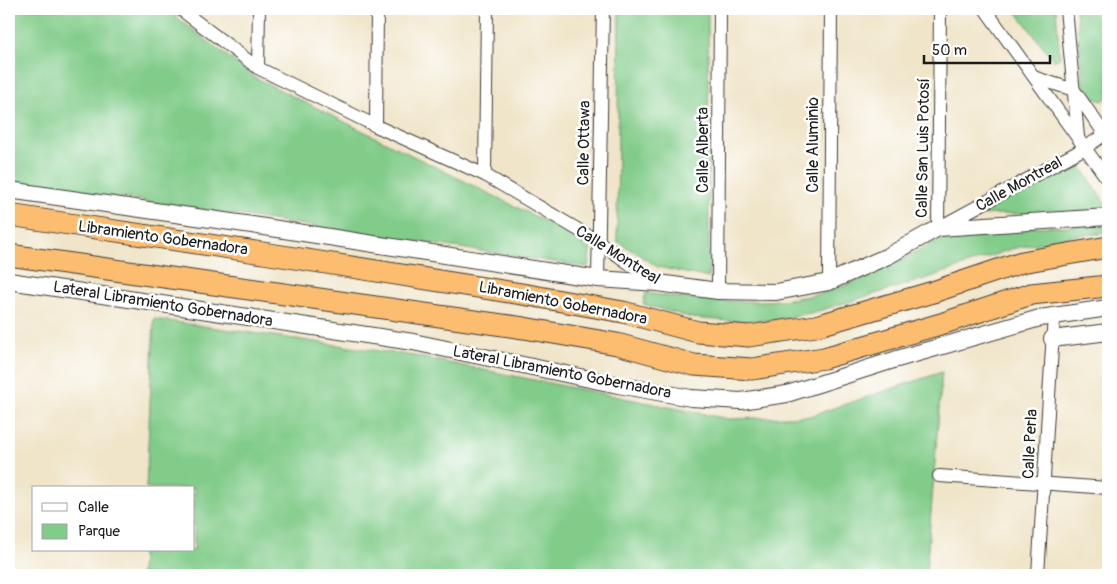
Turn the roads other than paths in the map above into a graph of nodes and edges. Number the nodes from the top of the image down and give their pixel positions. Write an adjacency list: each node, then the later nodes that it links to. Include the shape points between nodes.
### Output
1 (180, 9): 11 (street, Calle Montreal)
2 (260, 9): 11 (street)
3 (378, 9): 14 (street)
4 (487, 9): 18 (street)
5 (603, 9): 24 (street, Calle Ottawa)
6 (720, 9): 32 (street, Calle Alberta)
7 (831, 9): 29 (street, Calle Aluminio)
8 (940, 9): 23 (street, Calle San Luis Potosí)
9 (985, 9): 12 (street)
10 (1066, 9): 13 (street)
11 (258, 68): 14 (street, Calle Montreal)
12 (1036, 78): 13 (street); 16 (street)
13 (1074, 90): 15 (street); 16 (street)
14 (376, 126): 18 (street, Calle Montreal)
15 (1106, 136): 17 (street, Calle Montreal)
16 (1078, 137): 17 (street)
17 (1085, 148): 19 (street); 23 (street, Calle Montreal)
18 (485, 175): 24 (street, Calle Montreal)
19 (1108, 180)
20 (9, 190): 27 (street)
21 (9, 215): 25 (highway, Libramiento Gobernadora, via 518,293 623,312 698,332 749,336 816,326 1022,262)
22 (1108, 217): 23 (street)
23 (938, 228): 29 (street, Calle Montreal, via 888,256)
24 (599, 242): 27 (street, Calle Ottawa); 30 (street, Calle Montreal)
25 (1108, 247)
26 (9, 254): 31 (highway, Libramiento Gobernadora, via 524,328 617,344 694,365 752,369 824,358 1031,294)
27 (598, 279): 30 (street)
28 (9, 281): 34 (street, Lateral Libramiento Gobernadora, via 413,342 618,386 691,398 741,401 786,394)
29 (828, 282): 32 (street, Calle Montreal, via 776,292)
30 (658, 283): 32 (street, Calle Montreal)
31 (1108, 286)
32 (718, 291)
33 (1108, 308): 34 (street, Lateral Libramiento Gobernadora)
34 (1054, 315): 36 (street, Calle Perla)
35 (1108, 332): 36 (street)
36 (1052, 339): 38 (street, Calle Perla)
37 (939, 476): 38 (street)
38 (1044, 484): 39 (street); 40 (street, Calle Perla)
39 (1108, 488)
40 (1038, 575)

